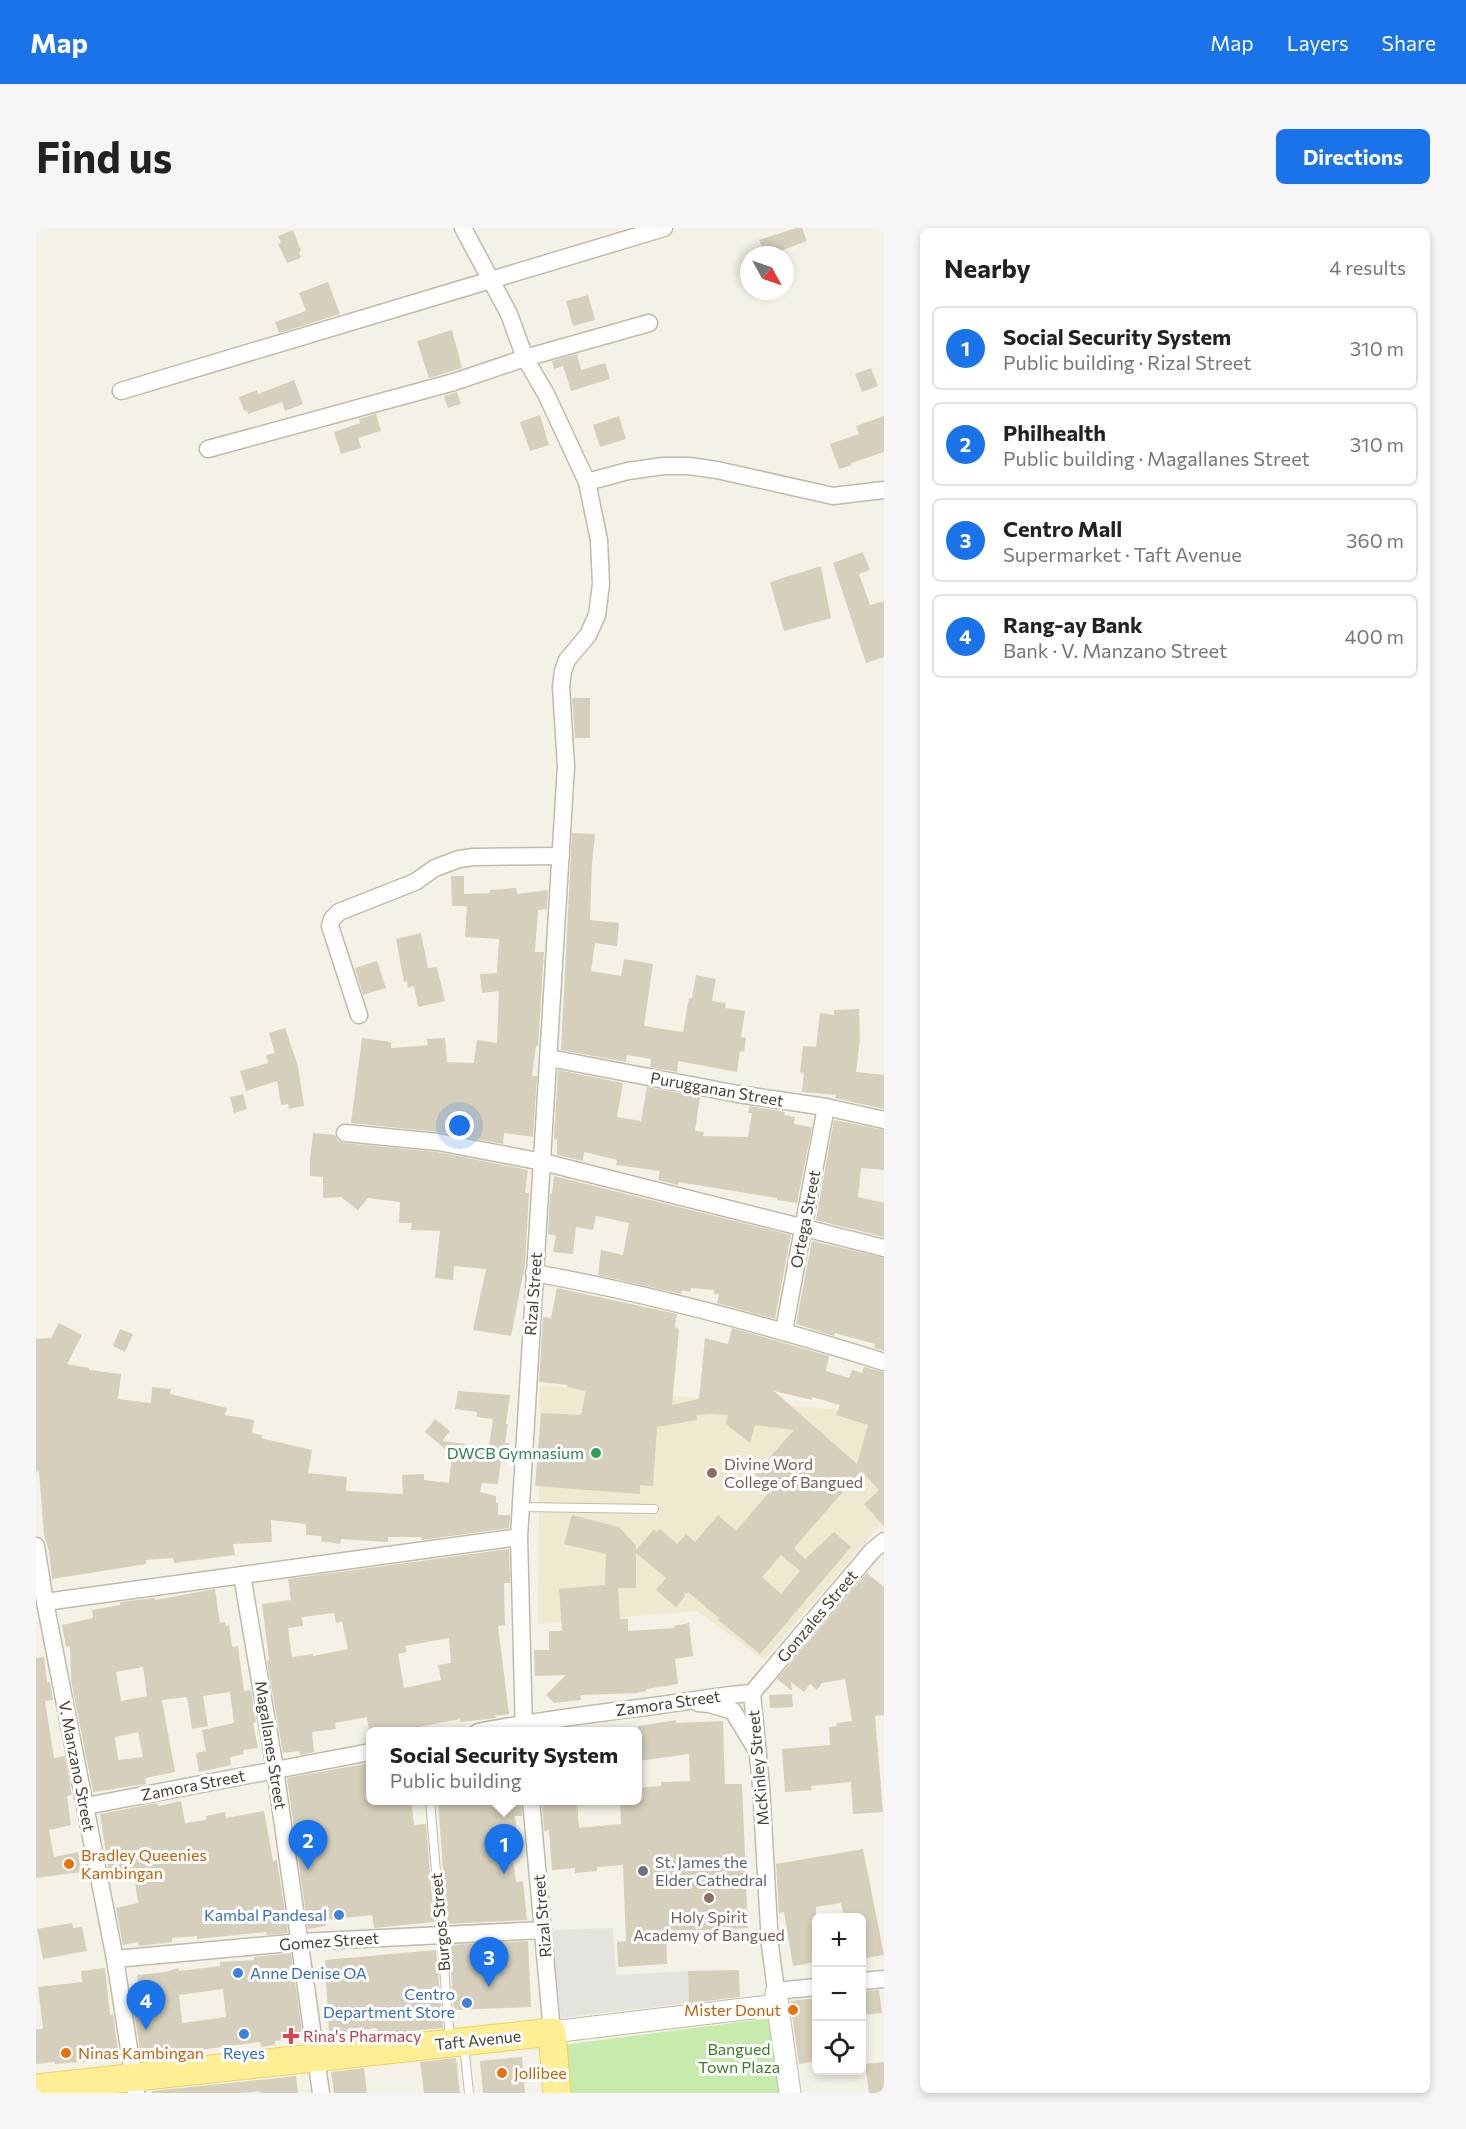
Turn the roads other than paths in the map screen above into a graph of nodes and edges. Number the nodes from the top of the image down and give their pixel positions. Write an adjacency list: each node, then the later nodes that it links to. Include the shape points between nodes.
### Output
1 (463, 228): 3 (street, Rizal Street)
2 (664, 228): 3 (street)
3 (491, 281): 5 (street, Rizal Street, via 509,314); 6 (street)
4 (649, 323): 5 (street)
5 (525, 358): 7 (street, via 454,382); 8 (street, Rizal Street)
6 (121, 391)
7 (208, 448)
8 (587, 482): 9 (street, via 628,471 689,466 833,496); 10 (street, Rizal Street, via 599,540 601,584 593,627 563,671 566,766)
9 (884, 490)
10 (561, 856): 11 (street, via 459,859 339,912 330,926); 12 (street, Rizal Street)
11 (359, 1016)
12 (549, 1058): 13 (street, Purugganan Street); 16 (street, Rizal Street)
13 (826, 1107): 14 (street, Purugganan Street); 17 (street, Ortega Street)
14 (884, 1120)
15 (345, 1133): 16 (street, via 438,1142)
16 (543, 1162): 17 (street); 19 (street, Rizal Street)
17 (804, 1227): 18 (street); 20 (street, Ortega Street)
18 (884, 1248)
19 (534, 1273): 20 (street, via 605,1286); 22 (street, Rizal Street)
20 (784, 1330): 21 (street)
21 (884, 1362)
22 (520, 1508): 23 (lane); 24 (street, Rizal Street)
23 (654, 1509)
24 (519, 1537): 27 (street); 31 (street, Rizal Street)
25 (884, 1541): 29 (street, Gonzales Street)
26 (36, 1546): 28 (street, V. Manzano Street)
27 (242, 1575): 28 (street); 34 (street, Magallanes Street)
28 (45, 1602): 37 (street, V. Manzano Street)
29 (752, 1693): 30 (street, Zamora Street); 32 (street, McKinley Street)
30 (688, 1702): 31 (street, Zamora Street); 32 (street, via 733,1711)
31 (524, 1727)
32 (756, 1749): 45 (street, McKinley Street)
33 (366, 1753): 34 (street, Zamora Street)
34 (275, 1769): 37 (street, Zamora Street); 40 (street, Magallanes Street)
35 (430, 1805): 39 (lane, Burgos Street)
36 (531, 1805): 38 (street, Rizal Street)
37 (86, 1806): 41 (street, V. Manzano Street)
38 (543, 1930): 39 (street, Gomez Street); 46 (street, Rizal Street)
39 (441, 1934): 40 (street, Gomez Street); 47 (lane, Burgos Street)
40 (300, 1942): 41 (street, Gomez Street); 48 (street, Magallanes Street)
41 (115, 1959): 49 (street, V. Manzano Street)
42 (884, 1979): 43 (street)
43 (866, 1981)
44 (812, 1988): 45 (street, Taft Avenue)
45 (777, 1998): 46 (street, Taft Avenue); 54 (street, McKinley Street)
46 (552, 2032): 47 (main road, Taft Avenue); 53 (main road)
47 (457, 2043): 48 (main road, Taft Avenue); 52 (lane, Burgos Street)
48 (315, 2059): 49 (main road, Taft Avenue); 51 (street, Magallanes Street)
49 (134, 2085): 50 (main road, Taft Avenue)
50 (36, 2088)
51 (321, 2093)
52 (469, 2093)
53 (557, 2093)
54 (790, 2093)

